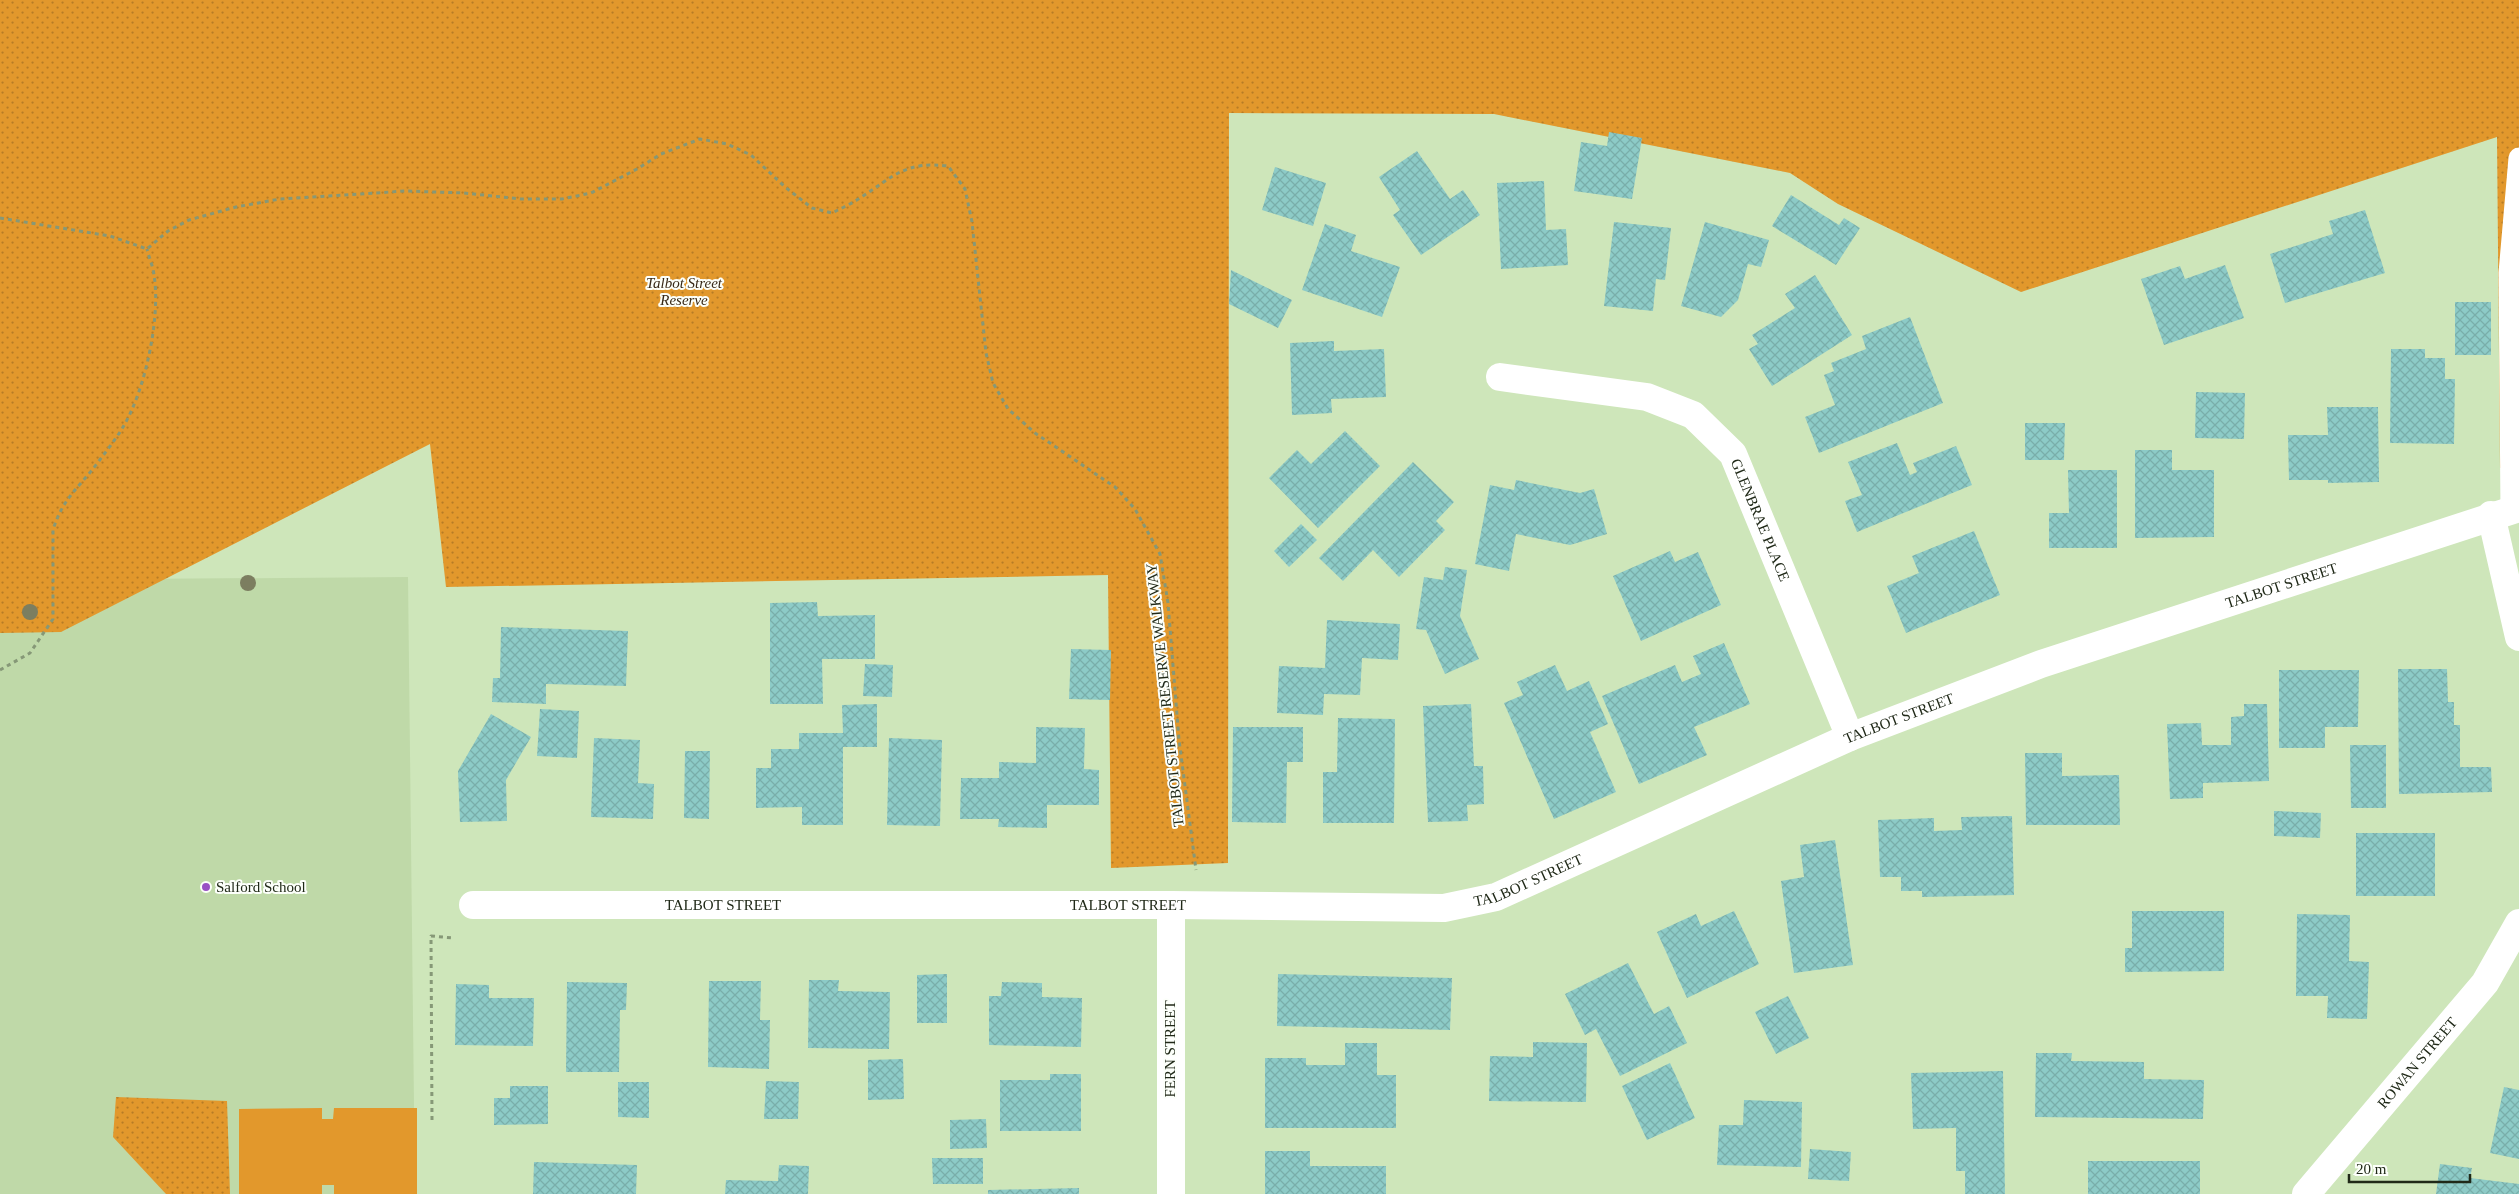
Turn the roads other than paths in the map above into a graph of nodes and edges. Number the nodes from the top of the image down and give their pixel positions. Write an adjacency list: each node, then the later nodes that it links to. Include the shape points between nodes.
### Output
1 (2518, 158): 3 (lane, via 2509,273)
2 (1500, 377): 5 (street, GLENBRAE PLACE, via 1647,397 1693,415 1733,454)
3 (2507, 511): 4 (street); 5 (street, TALBOT STREET, via 2041,664)
4 (2519, 637)
5 (1850, 737): 7 (street, TALBOT STREET, via 1496,897 1444,908)
6 (473, 905): 7 (street, TALBOT STREET)
7 (1171, 905): 9 (street, FERN STREET)
8 (2519, 922): 10 (street, ROWAN STREET, via 2484,983)
9 (1171, 1194)
10 (2306, 1194)

